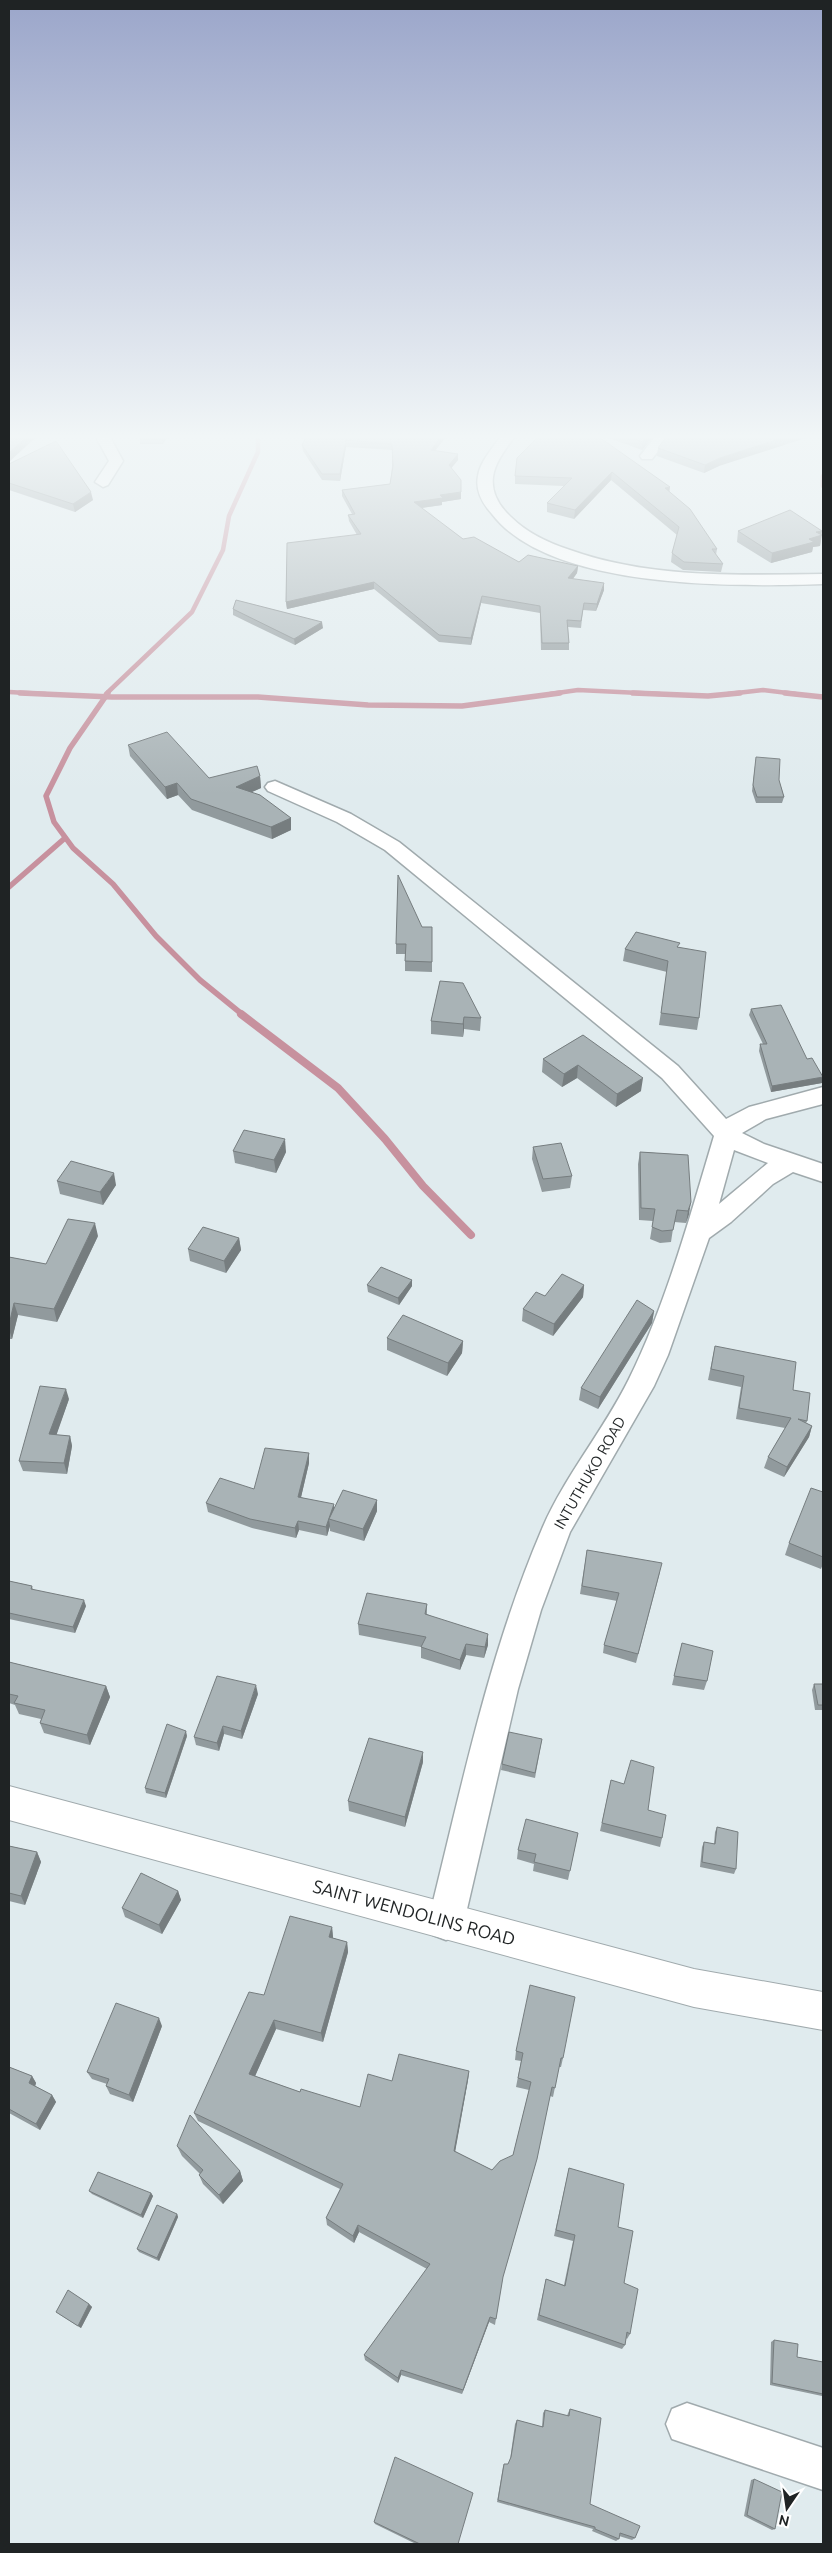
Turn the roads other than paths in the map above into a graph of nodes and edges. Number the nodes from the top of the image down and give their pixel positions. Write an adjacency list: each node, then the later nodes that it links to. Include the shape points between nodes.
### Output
1 (573, 556): 2 (street, via 635,573 686,579)
2 (823, 579)
3 (275, 787): 5 (street, via 344,818 392,846 670,1072)
4 (823, 1095): 5 (street, INTUTHUKO ROAD, via 747,1116 732,1125)
5 (726, 1135): 6 (street); 8 (street, INTUTHUKO ROAD)
6 (790, 1163): 7 (street); 8 (street, via 768,1173 715,1223)
7 (823, 1172)
8 (698, 1232): 10 (street, INTUTHUKO ROAD, via 647,1370 556,1528 526,1610 502,1689)
9 (9, 1802): 10 (street, SAINT WENDOLINS ROAD)
10 (446, 1922): 11 (street, SAINT WENDOLINS ROAD, via 694,1988)
11 (823, 2011)
12 (687, 2424): 13 (street)
13 (823, 2469)

